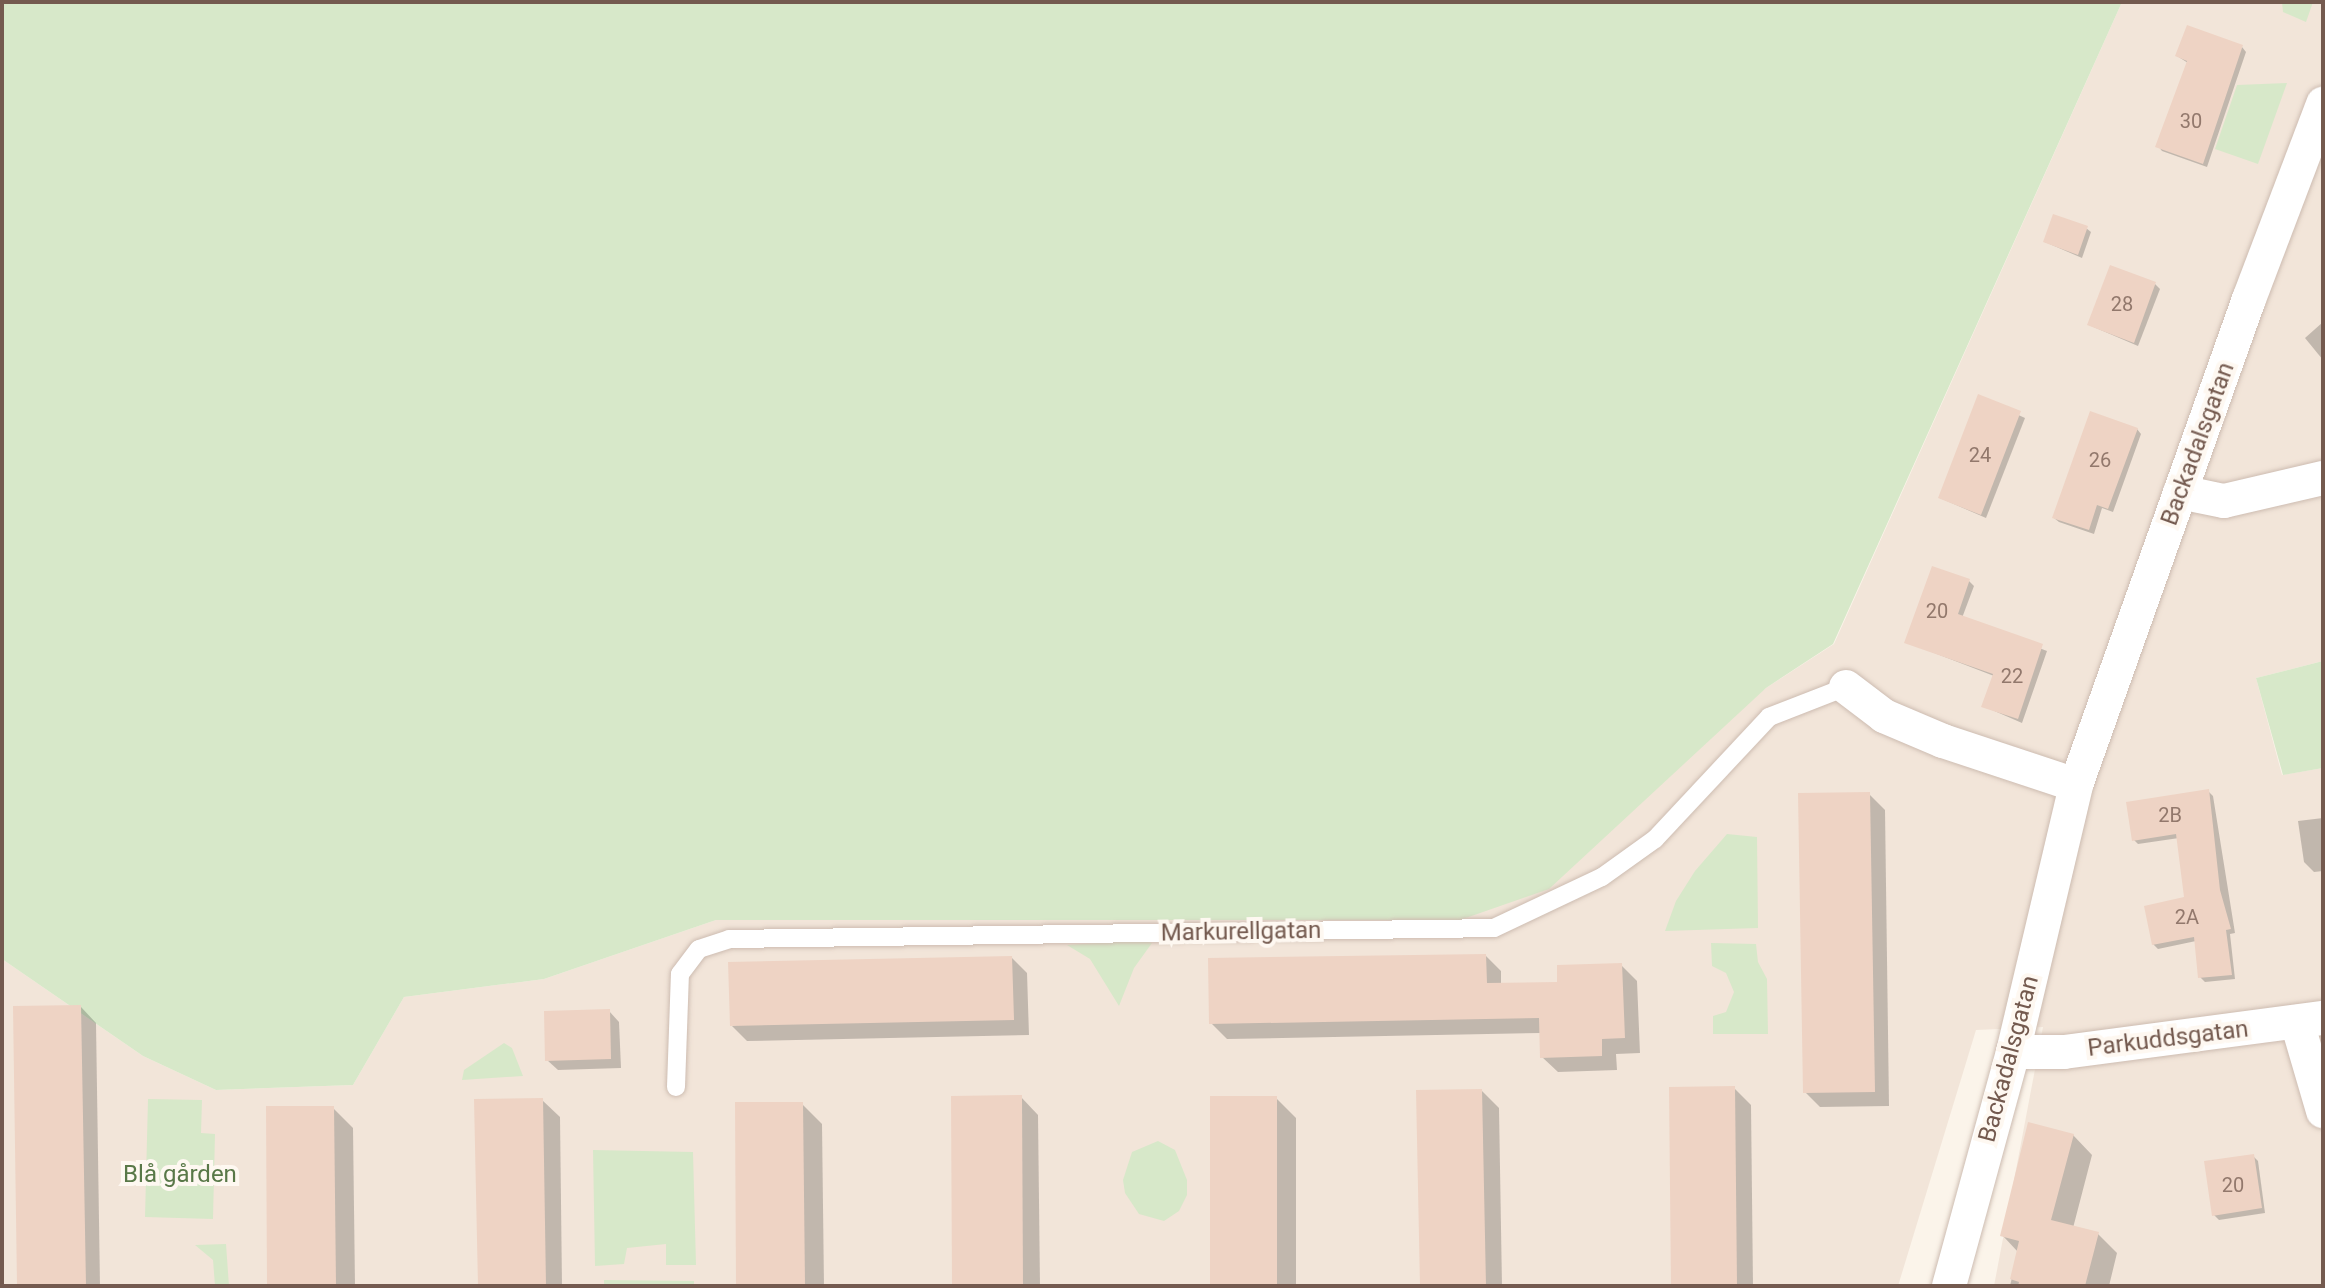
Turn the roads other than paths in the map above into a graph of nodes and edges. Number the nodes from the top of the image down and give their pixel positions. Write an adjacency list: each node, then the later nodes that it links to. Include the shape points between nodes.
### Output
1 (2323, 104): 3 (street, Backadalsgatan)
2 (2323, 478): 3 (street, via 2224,501)
3 (2180, 492): 5 (street, Backadalsgatan)
4 (1846, 687): 5 (street, via 1884,716); 8 (lane, Markurellgatan, via 1769,717 1655,839 1602,877 1494,928 729,939 699,949 680,974)
5 (2076, 785): 7 (street, Backadalsgatan)
6 (2310, 1020): 7 (street, Parkuddsgatan, via 2064,1052); 9 (street)
7 (2013, 1052): 10 (street, Backadalsgatan)
8 (676, 1087)
9 (2323, 1111)
10 (1949, 1286)

